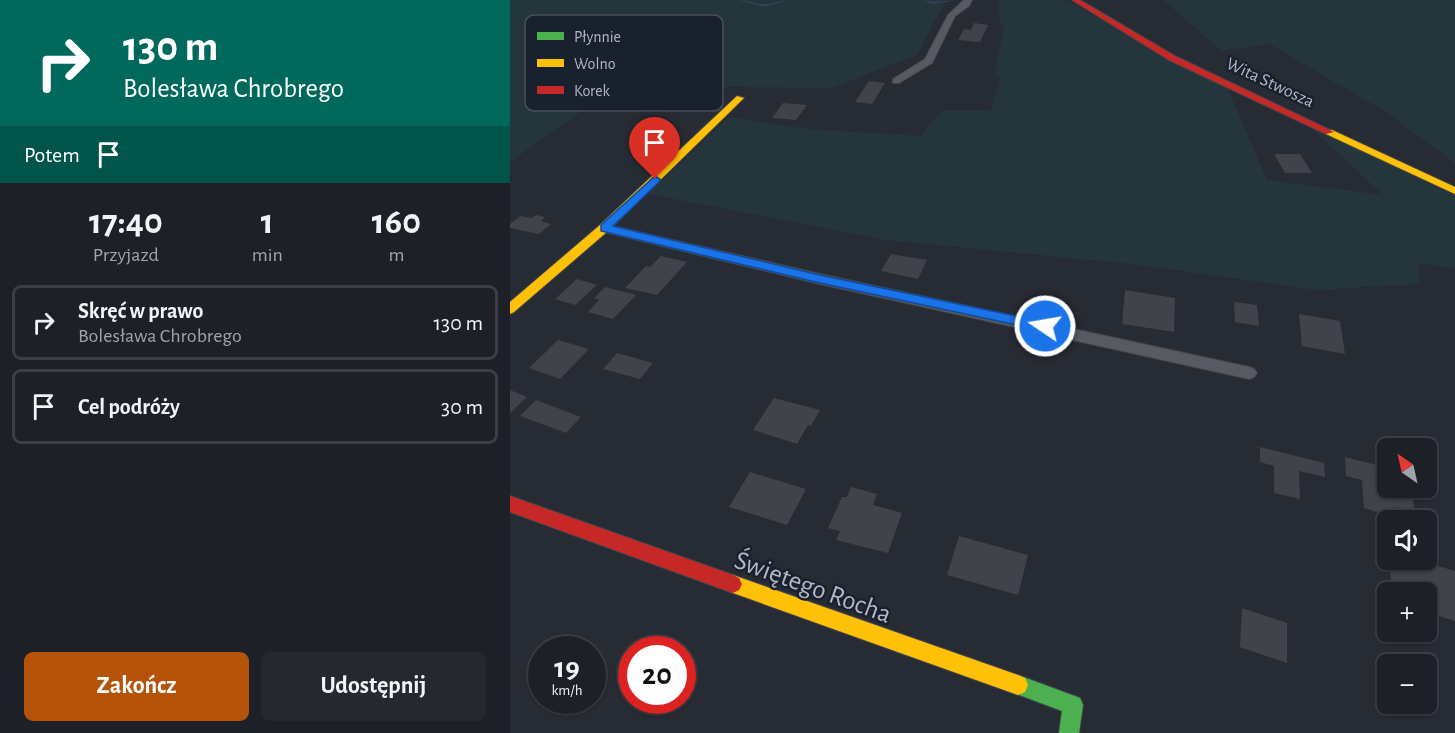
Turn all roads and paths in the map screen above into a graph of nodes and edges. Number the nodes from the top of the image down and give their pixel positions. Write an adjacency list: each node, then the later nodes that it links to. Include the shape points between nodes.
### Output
1 (968, 0): 3 (lane, via 952,15 929,61)
2 (1075, 0): 5 (street, Wita Stwosza, via 1172,58)
3 (896, 81)
4 (740, 98): 6 (street)
5 (1455, 191)
6 (604, 228): 7 (street); 8 (lane)
7 (510, 309)
8 (1249, 373)
9 (510, 504): 10 (street, Świętego Rocha, via 1072,705)
10 (1069, 733)

